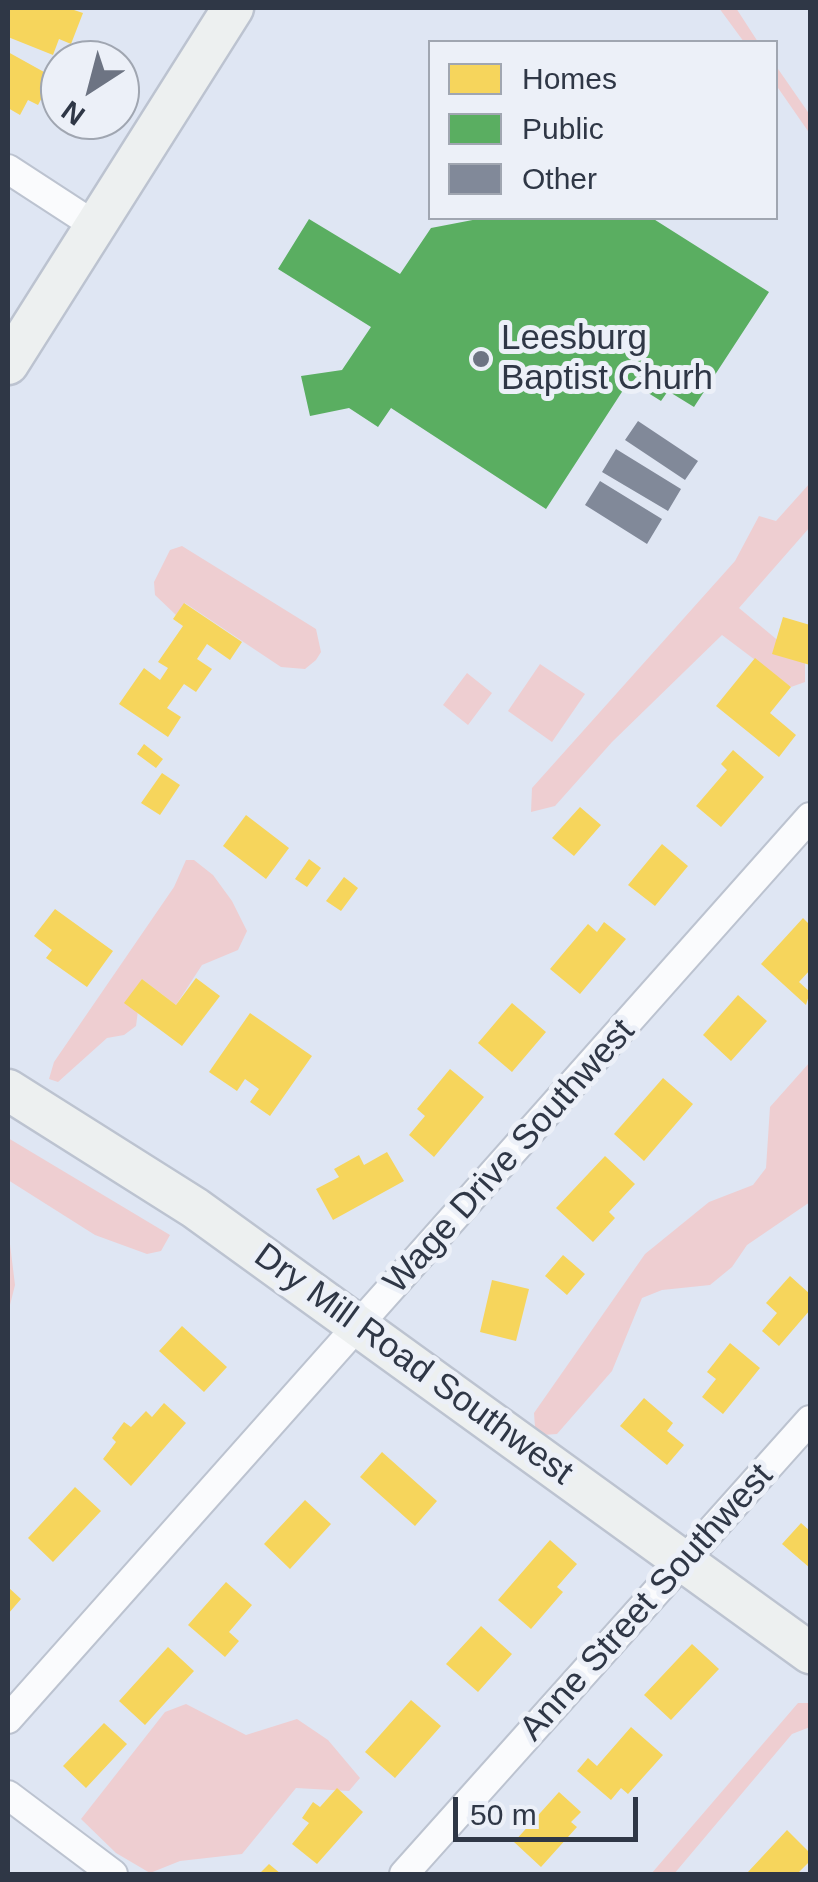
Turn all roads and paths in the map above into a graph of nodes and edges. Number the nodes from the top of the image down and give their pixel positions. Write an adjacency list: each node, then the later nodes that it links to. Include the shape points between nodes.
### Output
1 (224, 24): 3 (street)
2 (8, 169): 3 (street)
3 (94, 225): 4 (street)
4 (8, 364)
5 (810, 817): 7 (street, Wage Drive Southwest)
6 (8, 1090): 7 (street, Dry Mill Road Southwest, via 194,1208)
7 (359, 1326): 9 (street, Dry Mill Road Southwest); 11 (street, Wage Drive Southwest)
8 (810, 1420): 9 (street, Anne Street Southwest)
9 (685, 1560): 10 (street, Dry Mill Road Southwest); 14 (street, Anne Street Southwest)
10 (810, 1653)
11 (8, 1719)
12 (8, 1795): 13 (street)
13 (113, 1874)
14 (404, 1874)

